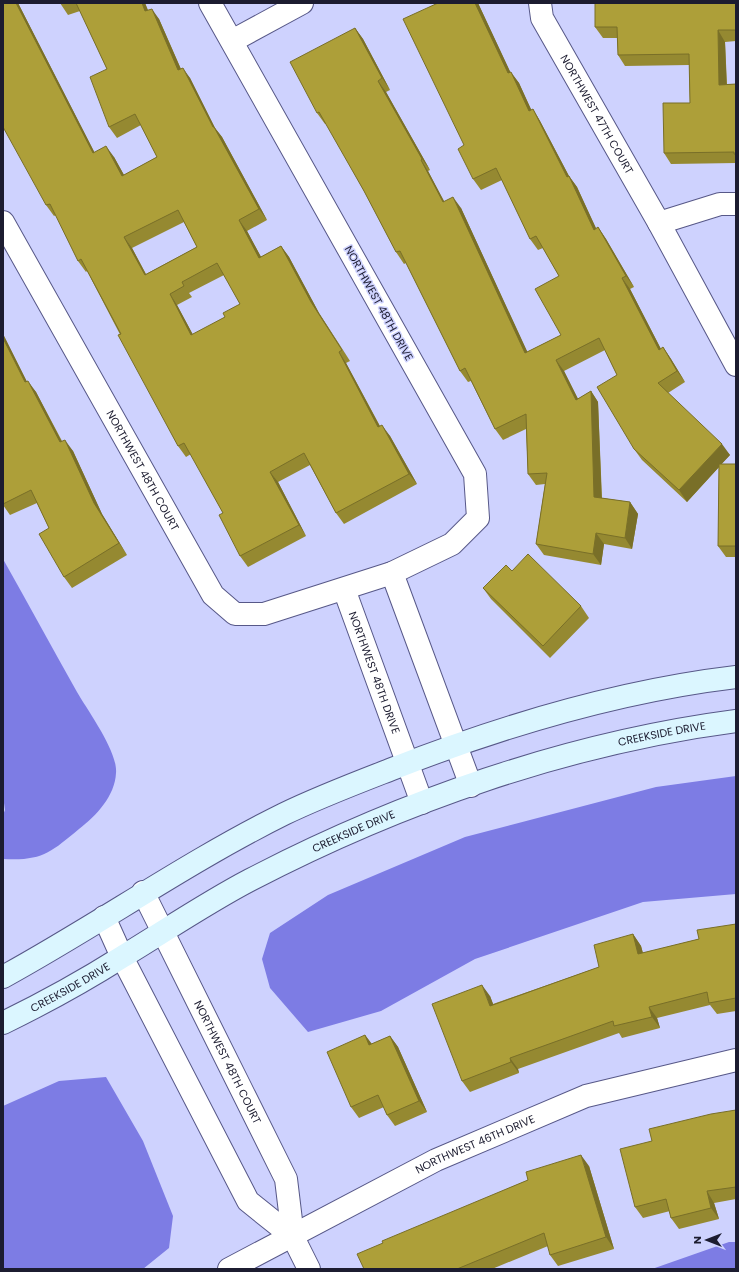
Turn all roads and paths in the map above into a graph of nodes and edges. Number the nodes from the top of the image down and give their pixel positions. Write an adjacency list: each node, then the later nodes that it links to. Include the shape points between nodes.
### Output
1 (210, 3): 4 (street, NORTHWEST 48TH DRIVE)
2 (302, 3): 4 (street)
3 (540, 3): 7 (street, NORTHWEST 47TH COURT, via 542,18)
4 (232, 41): 9 (street, NORTHWEST 48TH DRIVE, via 475,474 478,518 452,544)
5 (736, 204): 7 (street, via 720,204)
6 (3, 222): 10 (street, NORTHWEST 48TH COURT, via 213,595 236,614 264,614)
7 (659, 223): 8 (street, NORTHWEST 47TH COURT)
8 (736, 365)
9 (392, 573): 10 (street, NORTHWEST 48TH DRIVE); 13 (street)
10 (344, 589): 14 (street, NORTHWEST 48TH DRIVE)
11 (736, 677): 13 (street, via 656,690 541,718)
12 (736, 721): 15 (street, CREEKSIDE DRIVE, via 693,726 618,743)
13 (456, 745): 14 (street); 15 (street)
14 (408, 763): 16 (street, NORTHWEST 48TH DRIVE); 17 (street, via 286,813)
15 (471, 786): 16 (street, CREEKSIDE DRIVE)
16 (422, 804): 19 (street, CREEKSIDE DRIVE, via 330,841 255,878)
17 (143, 892): 18 (street); 19 (street, NORTHWEST 48TH COURT)
18 (104, 917): 20 (street, NORTHWEST 48TH COURT); 21 (street)
19 (162, 932): 20 (street, CREEKSIDE DRIVE); 24 (street, NORTHWEST 48TH COURT, via 286,1179)
20 (122, 957): 22 (street, CREEKSIDE DRIVE, via 46,1002); 24 (street, NORTHWEST 48TH COURT, via 248,1201)
21 (3, 977)
22 (3, 1023)
23 (736, 1060): 24 (street, NORTHWEST 46TH DRIVE, via 586,1096 436,1160)
24 (293, 1237): 25 (street, NORTHWEST 46TH DRIVE); 26 (street, NORTHWEST 48TH COURT)
25 (229, 1269)
26 (309, 1269)

